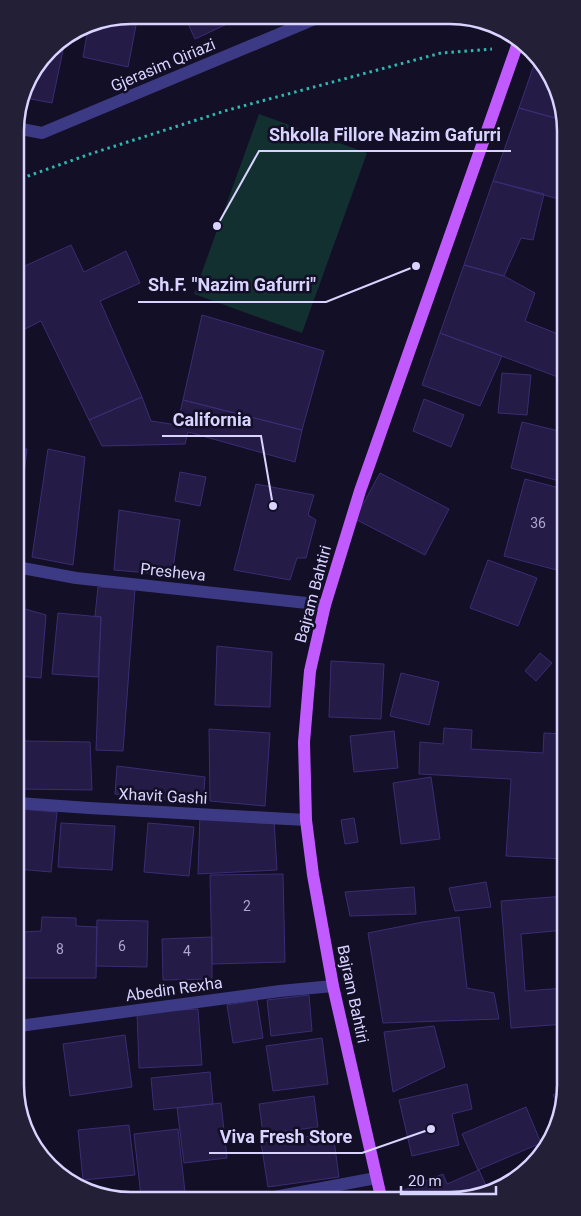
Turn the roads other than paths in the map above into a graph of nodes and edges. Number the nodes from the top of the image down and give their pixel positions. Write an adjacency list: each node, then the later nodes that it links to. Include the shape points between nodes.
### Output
1 (303, 24): 3 (street, Gjerasim Qiriazi, via 42,133)
2 (517, 47): 5 (main road, Bajram Bahtiri, via 360,490)
3 (24, 130)
4 (24, 568): 5 (street, Presheva, via 76,578)
5 (325, 605): 7 (main road, Bajram Bahtiri, via 310,671 304,742)
6 (24, 803): 7 (street, Xhavit Gashi)
7 (306, 820): 8 (main road, Bajram Bahtiri)
8 (333, 986): 9 (street, Abedin Rexha); 10 (main road, Bajram Bahtiri)
9 (24, 1025)
10 (376, 1178): 11 (street); 12 (main road, Bajram Bahtiri)
11 (301, 1192)
12 (380, 1192)

